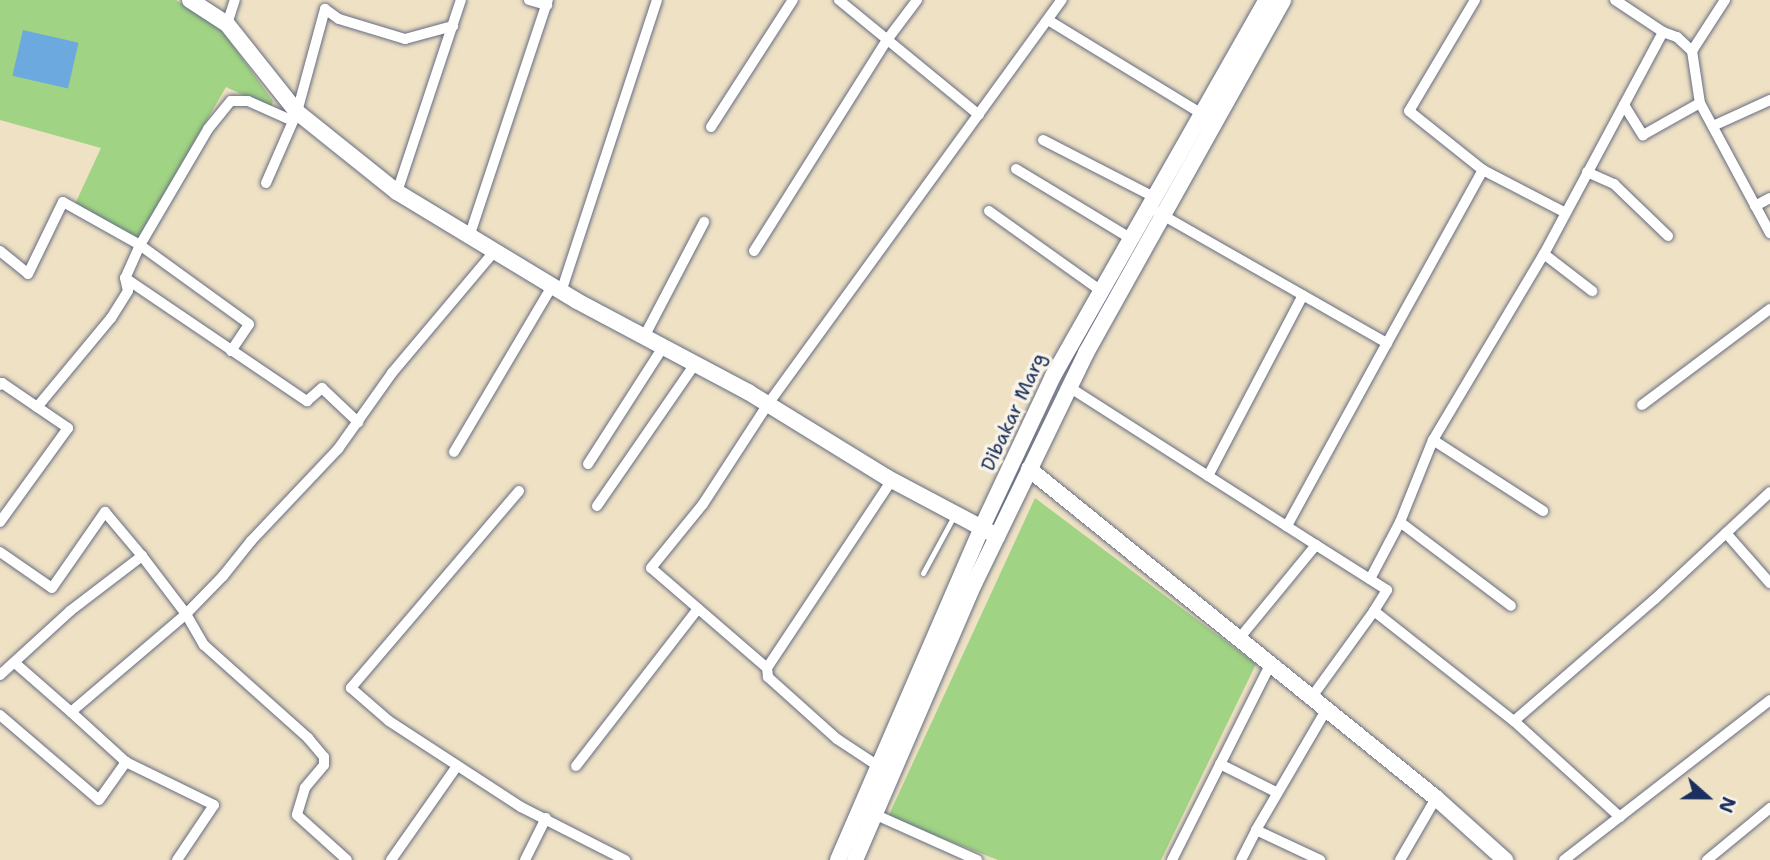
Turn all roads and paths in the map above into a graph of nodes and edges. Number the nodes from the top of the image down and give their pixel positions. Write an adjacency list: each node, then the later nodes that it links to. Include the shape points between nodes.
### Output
1 (190, 0): 18 (main road)
2 (235, 0): 18 (street)
3 (461, 0): 19 (street)
4 (529, 0): 14 (street)
5 (657, 0): 53 (street)
6 (839, 0): 21 (street)
7 (917, 0): 21 (street)
8 (1062, 0): 17 (street)
9 (1267, 0): 26 (main road, Dibakar Marg)
10 (1283, 0): 38 (main road, Dibakar Marg)
11 (1475, 0): 33 (street, via 1409,111)
12 (1615, 0): 20 (street)
13 (1725, 0): 22 (street)
14 (547, 2): 45 (street)
15 (789, 2): 30 (street)
16 (327, 5): 19 (street, via 339,19 405,39); 28 (street)
17 (1048, 20): 26 (street); 27 (street)
18 (227, 24): 28 (main road)
19 (453, 26): 36 (street)
20 (1662, 32): 22 (street, via 1677,37); 25 (street)
21 (887, 40): 27 (street); 49 (street)
22 (1692, 51): 24 (street)
23 (1770, 100): 29 (street)
24 (1700, 103): 25 (street, via 1643,135); 29 (street)
25 (1623, 105): 34 (street)
26 (1202, 114): 38 (main road, Dibakar Marg)
27 (979, 115): 65 (street)
28 (295, 116): 35 (street); 36 (main road); 47 (street, via 248,101 232,101 208,130)
29 (1713, 126): 39 (street)
30 (711, 127)
31 (1043, 140): 38 (street)
32 (1016, 169): 46 (street)
33 (1483, 170): 41 (street); 59 (street)
34 (1587, 172): 41 (street); 44 (street, via 1614,184)
35 (266, 183)
36 (397, 192): 45 (main road)
37 (1770, 198): 39 (street)
38 (1155, 206): 46 (main road, Dibakar Marg); 56 (street); 64 (main road, Dibakar Marg)
39 (1755, 206): 43 (street)
40 (989, 211): 54 (street)
41 (1566, 213): 51 (street)
42 (704, 222): 58 (street)
43 (1770, 233)
44 (1668, 236)
45 (469, 237): 50 (main road)
46 (1130, 238): 54 (main road, Dibakar Marg)
47 (140, 245): 48 (street, via 63,202 29,274); 52 (street); 61 (street, via 249,324)
48 (0, 251)
49 (754, 251)
50 (494, 252): 53 (main road); 68 (street, via 392,373)
51 (1544, 254): 55 (street); 69 (street)
52 (125, 278): 61 (street); 67 (street, via 128,291 111,318)
53 (557, 289): 58 (main road); 70 (street)
54 (1101, 291): 83 (main road, Dibakar Marg, via 1053,376)
55 (1592, 291)
56 (1303, 295): 59 (street); 73 (street)
57 (1770, 309): 66 (street)
58 (644, 337): 60 (main road)
59 (1387, 343): 82 (street)
60 (663, 347): 62 (main road); 71 (street)
61 (231, 351): 68 (street, via 307,401 322,388)
62 (695, 364): 65 (main road); 77 (street)
63 (0, 385): 67 (street)
64 (1069, 387): 72 (main road, Dibakar Marg); 73 (street)
65 (768, 404): 74 (main road); 93 (street, via 703,504 651,568)
66 (1642, 405)
67 (37, 407): 80 (street, via 68,428)
68 (358, 422): 95 (street)
69 (1433, 440): 78 (street); 81 (street)
70 (454, 452)
71 (588, 464)
72 (1029, 469): 85 (main road, Dibakar Marg); 96 (main road)
73 (1208, 476): 82 (street)
74 (892, 480): 79 (main road); 99 (street)
75 (519, 491): 108 (street, via 351,688 389,721)
76 (1770, 492): 84 (street)
77 (597, 506)
78 (1544, 511)
79 (955, 513): 83 (main road); 89 (lane)
80 (0, 522)
81 (1400, 522): 90 (street); 92 (street)
82 (1287, 526): 86 (street)
83 (982, 527): 85 (main road); 110 (main road, Dibakar Marg)
84 (1726, 533): 91 (street); 105 (street)
85 (997, 536): 114 (main road, Dibakar Marg)
86 (1316, 545): 90 (street); 96 (street)
87 (0, 552): 88 (street, via 52,588 105,512)
88 (142, 556): 95 (street); 98 (street)
89 (922, 573)
90 (1370, 579): 94 (street, via 1387,590)
91 (1770, 583)
92 (1511, 606)
93 (698, 609): 99 (street); 109 (street)
94 (1374, 611): 100 (street); 105 (street)
95 (186, 614): 103 (street); 120 (street, via 204,645 308,737 324,757 324,765 305,788 297,815)
96 (1238, 640): 97 (main road)
97 (1270, 665): 100 (main road); 107 (street)
98 (6, 668): 103 (street)
99 (767, 668): 110 (street, via 768,677 837,739)
100 (1311, 698): 102 (main road)
101 (1770, 699): 115 (street)
102 (1326, 710): 111 (street); 112 (main road)
103 (71, 712): 106 (street)
104 (0, 715): 106 (street, via 99,800)
105 (1514, 721): 115 (street)
106 (126, 762): 119 (street, via 214,804)
107 (1220, 764): 111 (street); 127 (street)
108 (457, 766): 116 (street); 121 (street)
109 (576, 766)
110 (878, 766): 124 (main road, Dibakar Marg)
111 (1276, 792): 117 (street)
112 (1436, 798): 129 (street); 130 (main road)
113 (1770, 808): 132 (street)
114 (874, 814): 125 (main road, Dibakar Marg); 126 (street)
115 (1620, 817): 131 (street)
116 (546, 818): 122 (street); 123 (street)
117 (1256, 830): 118 (street); 128 (street)
118 (1312, 858)
119 (177, 860)
120 (347, 860)
121 (391, 860)
122 (525, 860)
123 (625, 860)
124 (838, 860)
125 (855, 860)
126 (977, 860)
127 (1172, 860)
128 (1241, 860)
129 (1400, 860)
130 (1505, 860)
131 (1564, 860)
132 (1707, 860)

